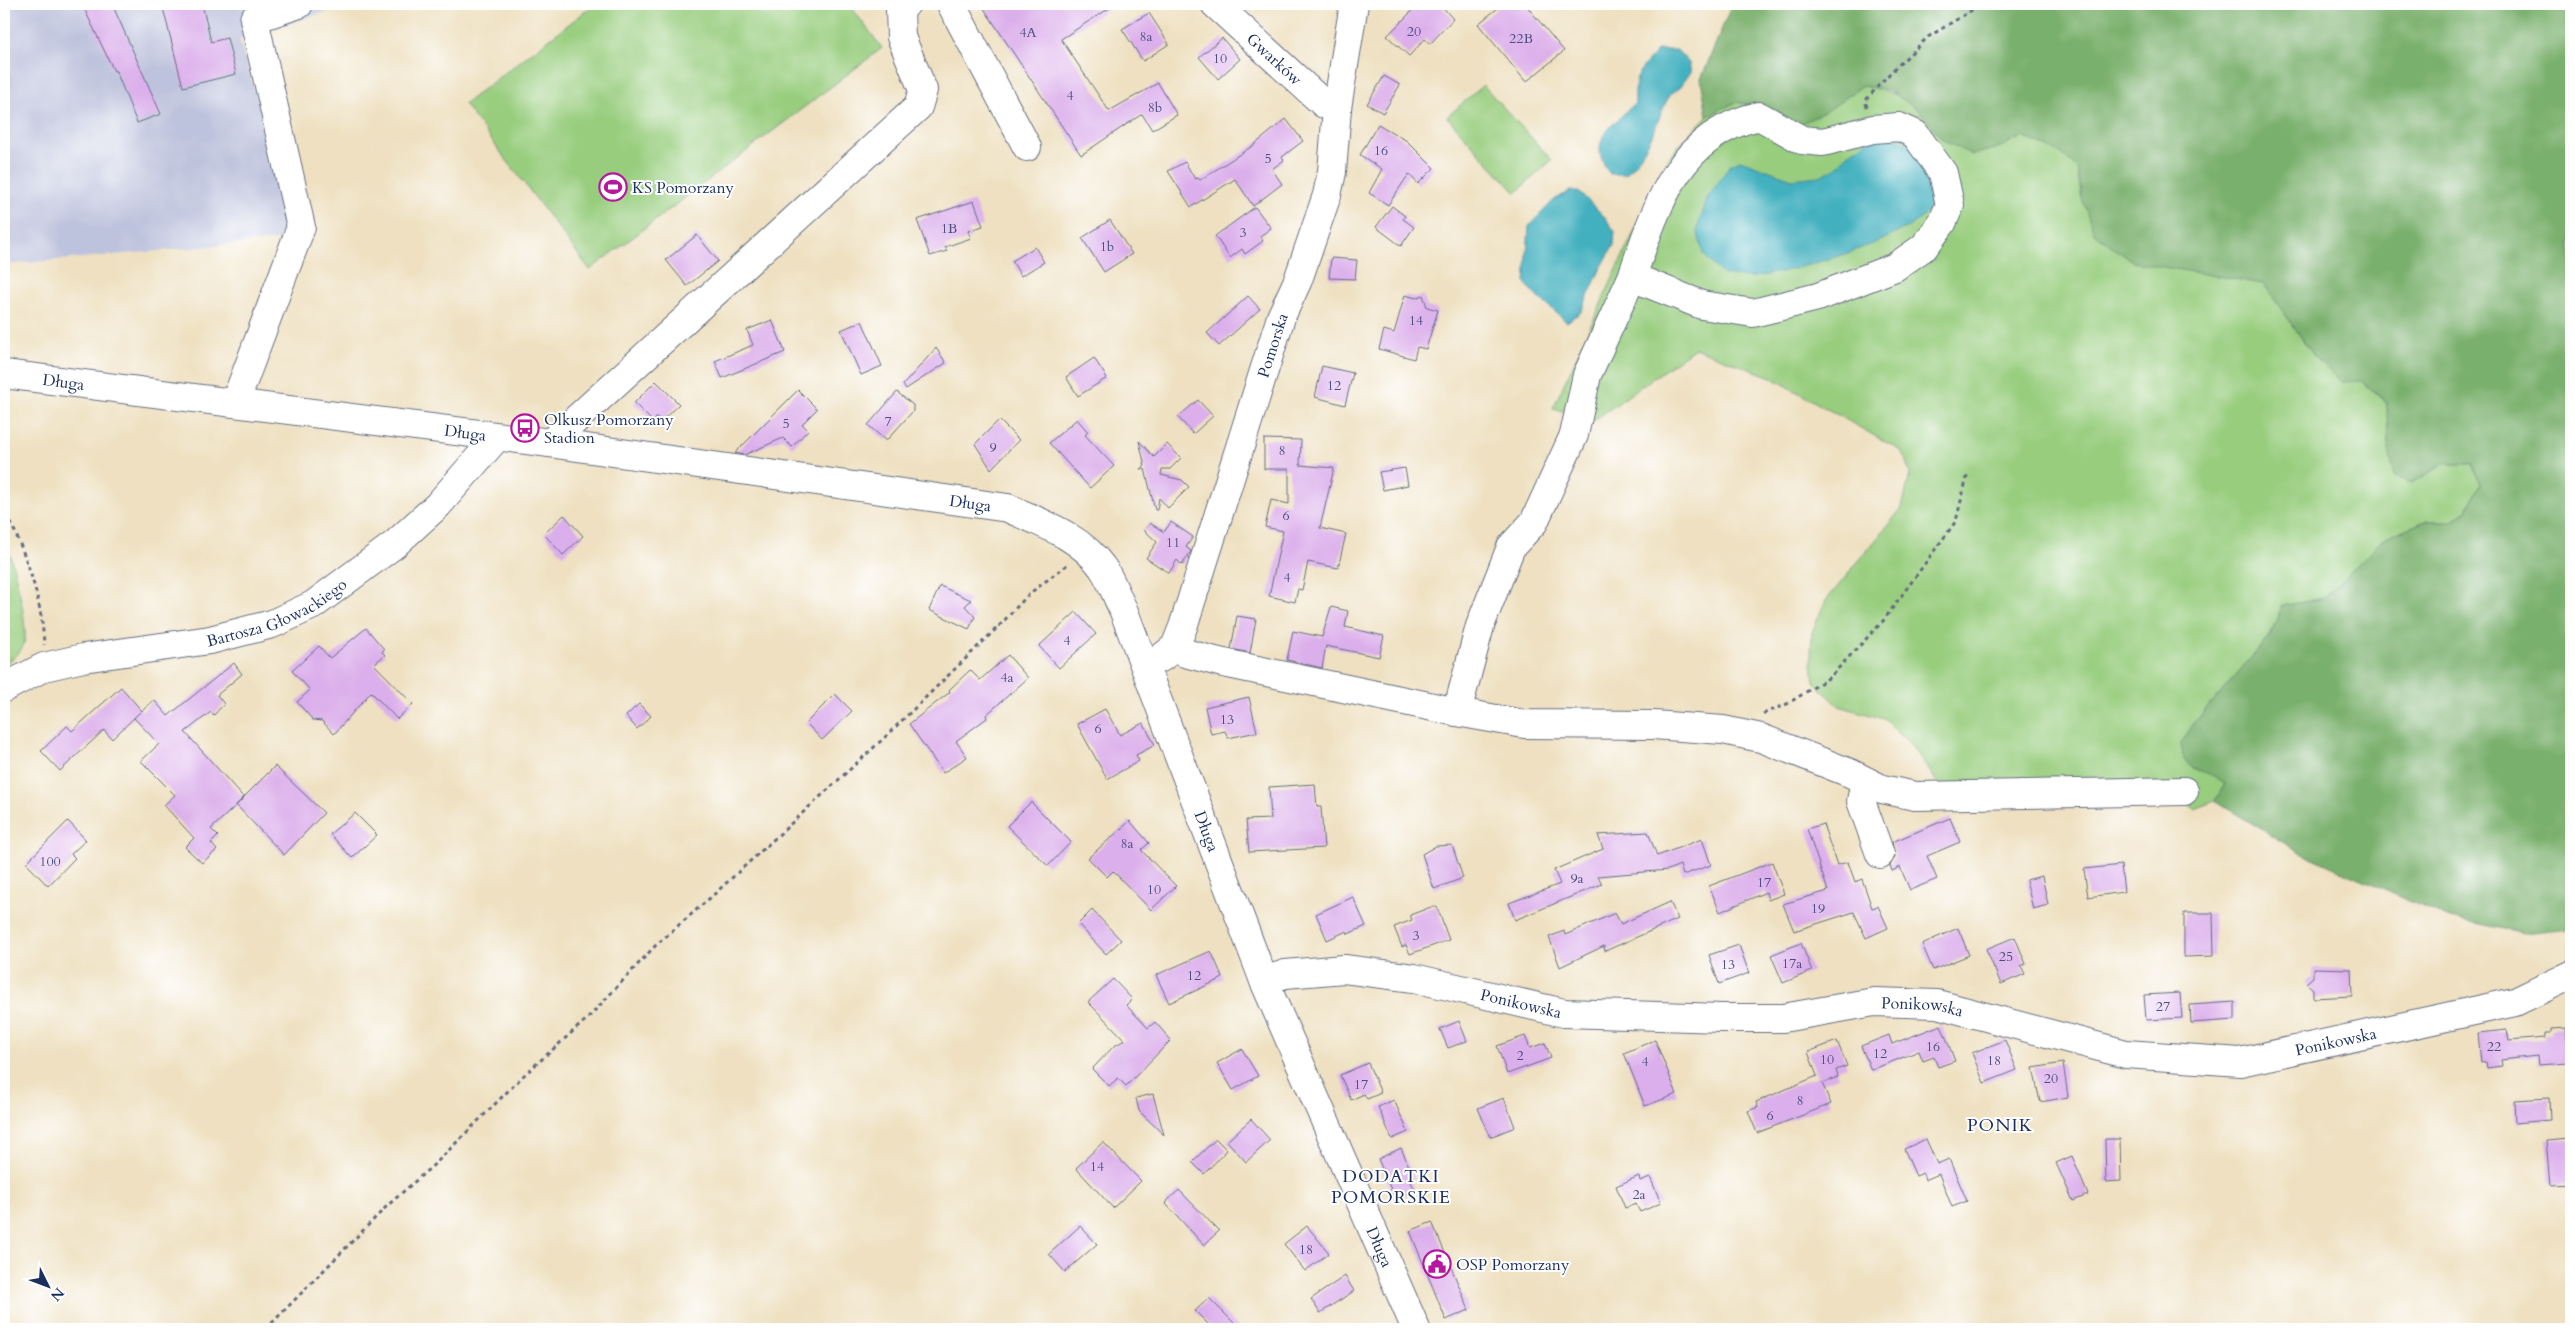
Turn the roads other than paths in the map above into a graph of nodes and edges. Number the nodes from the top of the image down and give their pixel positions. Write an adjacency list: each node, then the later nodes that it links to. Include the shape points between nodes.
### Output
1 (299, 4): 10 (street, via 254,19 301,228)
2 (906, 4): 12 (street, via 900,10 901,37 923,90 918,107)
3 (951, 4): 7 (street)
4 (1216, 4): 6 (street, Gwarków, via 1324,104)
5 (1354, 4): 6 (street, Pomorska)
6 (1337, 108): 13 (street, Pomorska, via 1332,172 1317,228 1281,317)
7 (1027, 147)
8 (1632, 277): 8 (street, via 1702,305 1753,313 1818,297 1895,267 1924,247 1950,206 1943,173 1915,134 1899,126 1823,142 1802,140 1759,116 1737,121 1712,134 1680,166 1651,221); 16 (street, via 1587,375 1574,435 1534,522 1511,548 1480,626)
9 (4, 374): 10 (street, Długa)
10 (235, 403): 11 (street, Długa)
11 (496, 437): 12 (street, Długa); 15 (street, Bartosza Głowackiego, via 423,518 313,606 272,624 210,640 82,658 44,667)
12 (550, 443): 14 (street, Długa, via 1008,508 1057,530 1086,550 1103,567)
13 (1175, 647): 14 (street, via 1164,657); 16 (street, via 1219,662)
14 (1145, 665): 21 (street, Długa)
15 (4, 688)
16 (1456, 712): 17 (street, via 1524,724 1653,725 1723,730 1761,738)
17 (1865, 781): 18 (street, via 1882,789 1915,796); 19 (street, via 1861,801)
18 (2184, 791)
19 (1880, 854)
20 (2571, 975): 21 (street, Ponikowska, via 2515,1002 2240,1062 2126,1054 1937,1004 1874,1002 1783,1018 1584,1014 1564,1013 1414,978 1344,969 1286,974)
21 (1264, 981): 22 (street, Długa)
22 (1416, 1329)

